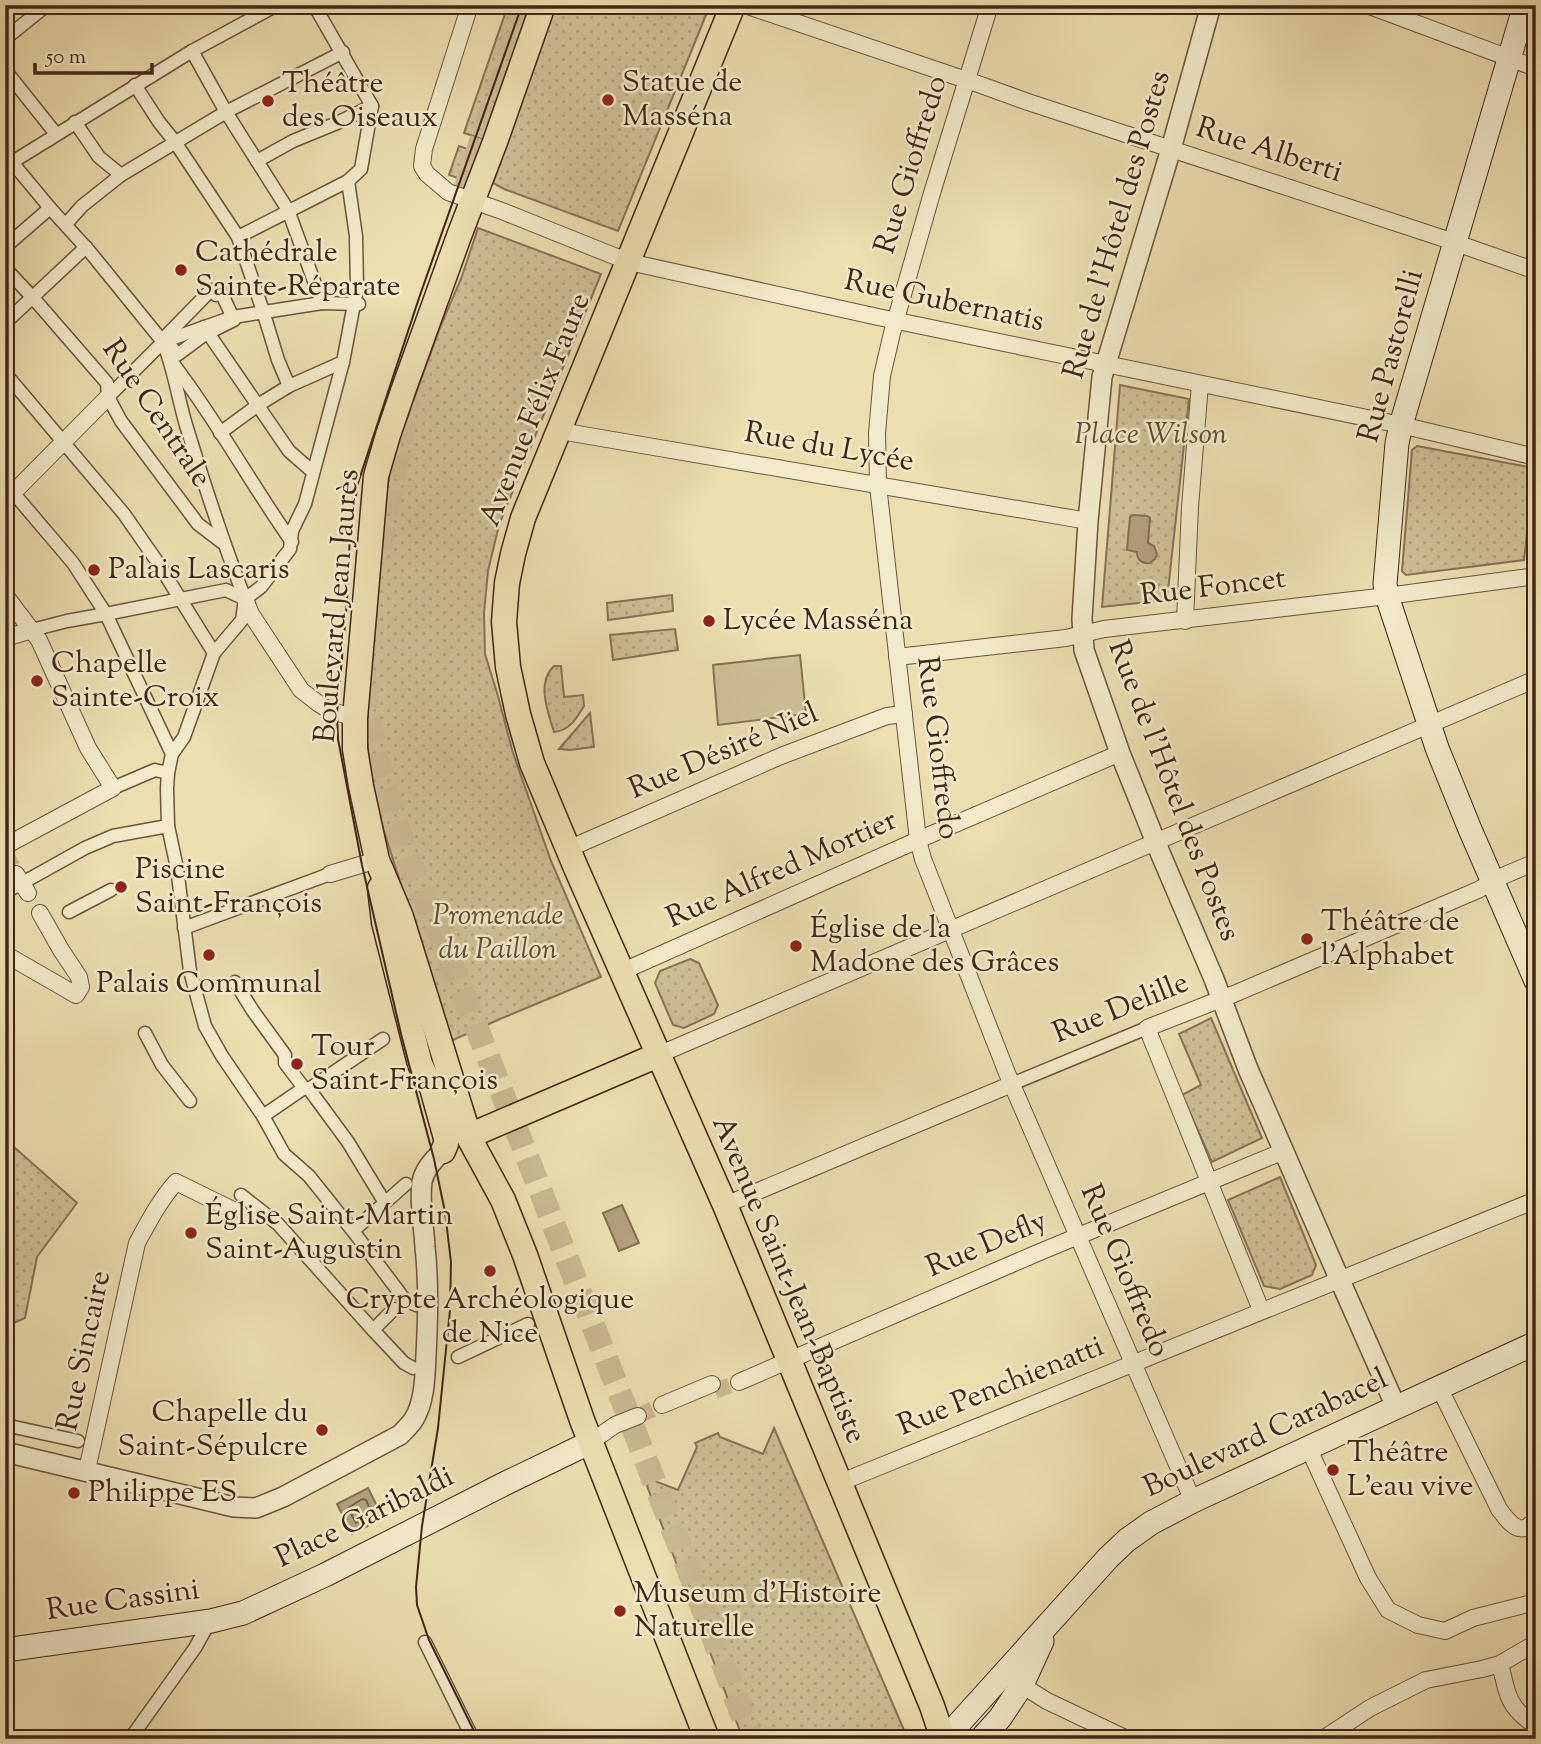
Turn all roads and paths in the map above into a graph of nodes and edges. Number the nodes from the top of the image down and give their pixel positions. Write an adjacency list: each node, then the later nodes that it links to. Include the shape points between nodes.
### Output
1 (47, 5): 12 (street)
2 (277, 5): 13 (street)
3 (314, 5): 14 (street)
4 (470, 5): 30 (street, Rue Gubernatis, via 422,166 448,192)
5 (543, 5): 30 (main road, Boulevard Jean Jaurès)
6 (733, 5): 38 (main road, Avenue Félix Faure)
7 (745, 5): 18 (street, Rue Alberti)
8 (990, 5): 18 (street, Rue Gioffredo)
9 (1211, 5): 25 (street, Rue de l'Hôtel des Postes)
10 (1525, 5): 15 (main road, Rue Pastorelli)
11 (1369, 6): 15 (street)
12 (5, 39)
13 (192, 51): 19 (street); 21 (street)
14 (343, 52): 20 (street); 21 (street)
15 (1509, 58): 16 (street); 35 (main road, Rue Pastorelli)
16 (1536, 68)
17 (5, 70): 23 (street)
18 (967, 80): 25 (street, Rue Alberti); 46 (street, Rue Gioffredo)
19 (135, 85): 22 (street); 24 (street)
20 (372, 106): 26 (street); 29 (street, via 361,169)
21 (226, 112): 24 (street); 26 (street)
22 (75, 122): 23 (street); 28 (street, via 99,156)
23 (56, 134): 27 (street)
24 (175, 142): 28 (street); 34 (street)
25 (1171, 149): 35 (street, Rue Alberti); 52 (street, Rue de l'Hôtel des Postes)
26 (257, 161): 32 (street)
27 (8, 164): 31 (street)
28 (121, 175): 33 (street)
29 (348, 181): 32 (street); 43 (street, via 356,236)
30 (472, 200): 38 (street, Rue Gubernatis); 83 (main road, Boulevard Jean Jaurès, via 376,476)
31 (50, 208): 33 (street); 36 (street)
32 (288, 210): 34 (street); 42 (street)
33 (66, 224): 37 (street)
34 (238, 237): 44 (street)
35 (1455, 243): 40 (street, Rue Alberti); 58 (main road, Rue Pastorelli)
36 (5, 247)
37 (86, 247): 41 (street); 49 (street)
38 (629, 262): 46 (street, Rue Gubernatis); 59 (main road, Avenue Félix Faure)
39 (5, 268): 41 (street, Rue Centrale)
40 (1536, 271)
41 (31, 297): 47 (street); 56 (street, Rue Centrale, via 107,383)
42 (322, 303): 43 (street); 44 (street)
43 (357, 304): 51 (street)
44 (263, 311): 45 (street); 55 (street)
45 (233, 317): 48 (street); 49 (street, via 220,290 216,295 211,290)
46 (895, 320): 52 (street, Rue Gubernatis); 64 (street, Rue Gioffredo, via 882,376)
47 (5, 323)
48 (206, 330): 49 (street); 57 (street)
49 (165, 341): 50 (street); 56 (street)
50 (170, 360): 60 (street); 68 (street)
51 (343, 362): 55 (street); 63 (street)
52 (1106, 364): 54 (street, Rue Gubernatis); 66 (street, Rue de l'Hôtel des Postes)
53 (5, 373): 61 (street)
54 (1200, 384): 58 (street, Rue Gubernatis); 75 (street)
55 (289, 386): 57 (street)
56 (108, 397): 61 (street); 68 (street, Rue Centrale, via 198,524)
57 (258, 405): 60 (street); 63 (street, via 289,451)
58 (1401, 425): 62 (street, Rue Gubernatis); 71 (main road, Rue Pastorelli)
59 (560, 431): 64 (street, Rue du Lycée); 93 (main road, Avenue Félix Faure, via 523,518 507,583 504,622 518,715 532,763)
60 (220, 433): 67 (street)
61 (64, 442): 65 (street); 72 (street, via 124,514)
62 (1536, 457)
63 (313, 472): 67 (street)
64 (878, 485): 66 (street, Rue du Lycée); 80 (street, Rue Gioffredo)
65 (8, 492): 74 (street, via 73,563)
66 (1088, 520): 77 (street, Rue de l'Hôtel des Postes)
67 (292, 542): 73 (street, via 261,587)
68 (223, 543): 73 (street, Rue Centrale)
69 (1536, 576): 71 (street, Rue Foncet)
70 (5, 595): 76 (street)
71 (1387, 596): 75 (street, Rue Foncet); 84 (main road, Rue Pastorelli)
72 (181, 599): 73 (street, via 226,590); 74 (street); 79 (street)
73 (245, 599): 79 (street, via 242,620); 83 (street, Rue Centrale, via 301,690 329,710)
74 (106, 614): 76 (street); 86 (street)
75 (1185, 621): 77 (street, Rue Foncet)
76 (32, 630): 78 (street); 88 (street, via 88,748)
77 (1082, 634): 80 (street, Rue Foncet); 85 (street, Rue de l'Hôtel des Postes)
78 (5, 638)
79 (214, 653): 86 (street, via 184,737)
80 (897, 657): 82 (street, Rue Gioffredo)
81 (1536, 679): 84 (street)
82 (904, 714): 90 (street, Rue Gioffredo); 93 (street, Rue Désiré Niel, via 887,716 781,756)
83 (355, 718): 94 (main road, Boulevard Jean Jaurès, via 355,750)
84 (1429, 725): 91 (street); 97 (main road, Rue Pastorelli)
85 (1120, 753): 90 (street, Rue Alfred Mortier); 91 (street, Rue de l'Hôtel des Postes)
86 (172, 754): 87 (street)
87 (168, 773): 88 (street, via 155,770); 89 (street)
88 (113, 788): 92 (street)
89 (168, 826): 99 (street, via 113,836); 103 (street)
90 (918, 840): 104 (street, Rue Gioffredo); 106 (street, Rue Alfred Mortier)
91 (1155, 842): 104 (street); 109 (street, Rue de l'Hôtel des Postes)
92 (5, 846)
93 (568, 849): 106 (main road, Avenue Saint-Jean-Baptiste)
94 (377, 860): 96 (street); 117 (main road, Boulevard Jean Jaurès, via 384,922 420,1064); 120 (main road, Boulevard Jean Jaurès, via 401,917)
95 (1536, 862): 97 (street, Rue Delille)
96 (330, 874): 103 (street)
97 (1494, 882): 107 (main road, Rue Pastorelli); 109 (street, Rue Delille)
98 (111, 890): 100 (street)
99 (6, 892)
100 (69, 912)
101 (40, 913): 105 (street, via 79,977 76,996)
102 (395, 925): 113 (main road)
103 (184, 928): 119 (street, via 205,1026)
104 (951, 929): 114 (street); 115 (street, Rue Gioffredo)
105 (5, 954)
106 (621, 972): 114 (main road, Avenue Saint-Jean-Baptiste)
107 (1536, 981)
108 (235, 982): 116 (street, via 285,1055 285,1063)
109 (1221, 999): 110 (street, Rue Delille); 121 (street, Rue de l'Hôtel des Postes)
110 (1147, 1028): 115 (street, Rue Delille); 123 (street)
111 (145, 1032): 118 (street, via 162,1065)
112 (383, 1039): 116 (street)
113 (429, 1045): 117 (main road); 120 (main road, via 446,1097)
114 (658, 1055): 120 (main road); 128 (main road, Avenue Saint-Jean-Baptiste)
115 (1012, 1084): 128 (street, Rue Delille); 131 (street, Rue Gioffredo)
116 (306, 1088): 119 (street); 127 (street, via 348,1142)
117 (432, 1088): 122 (main road, Boulevard Jean Jaurès, via 446,1138)
118 (190, 1101)
119 (262, 1116): 130 (street, via 285,1154)
120 (469, 1136): 122 (main road); 151 (main road, via 503,1200 525,1255)
121 (1284, 1150): 123 (street, Rue Defly); 132 (street, Rue de l'Hôtel des Postes)
122 (443, 1151): 154 (street, Place Garibaldi, via 422,1179 428,1314 422,1394 414,1418 400,1435 256,1508 234,1507)
123 (1208, 1182): 131 (street, Rue Defly); 135 (street)
124 (406, 1185): 127 (street)
125 (242, 1195): 137 (street, via 278,1224)
126 (1536, 1200): 132 (street, Rue Penchienatti)
127 (385, 1203): 130 (street)
128 (725, 1205): 140 (main road, Avenue Saint-Jean-Baptiste)
129 (233, 1210): 154 (street, Rue Sincaire, via 176,1182 137,1243)
130 (353, 1231): 133 (street, via 405,1300)
131 (1078, 1236): 140 (street, Rue Defly); 141 (street, Rue Gioffredo)
132 (1339, 1279): 135 (street, Rue Penchienatti); 146 (street, Rue de l'Hôtel des Postes)
133 (416, 1305)
134 (394, 1309): 137 (street)
135 (1261, 1311): 141 (street, Rue Penchienatti)
136 (528, 1324): 139 (street)
137 (373, 1330): 142 (street)
138 (1536, 1343): 145 (main road, Boulevard Carabacel)
139 (458, 1357)
140 (789, 1359): 143 (street, Rue Defly); 155 (main road, Avenue Saint-Jean-Baptiste)
141 (1133, 1363): 155 (street, Rue Penchienatti); 156 (street, Rue Gioffredo)
142 (413, 1368)
143 (737, 1378)
144 (714, 1387): 147 (street)
145 (1439, 1387): 146 (main road, Boulevard Carabacel); 157 (street, via 1505,1517 1520,1528)
146 (1396, 1407): 152 (main road, Boulevard Carabacel)
147 (663, 1408)
148 (639, 1418): 151 (street)
149 (5, 1424): 150 (street)
150 (78, 1441)
151 (591, 1442): 159 (main road, Place Garibaldi); 170 (main road)
152 (1308, 1447): 156 (main road, Boulevard Carabacel); 158 (street, via 1368,1578 1388,1610 1418,1625 1445,1631 1473,1618)
153 (5, 1452): 154 (street, Place Garibaldi)
154 (87, 1470)
155 (839, 1483): 167 (main road, Avenue Saint-Jean-Baptiste, via 932,1706)
156 (1193, 1501): 165 (main road, Boulevard Carabacel, via 1127,1540 1052,1621)
157 (1536, 1520)
158 (1536, 1602)
159 (248, 1610): 160 (main road, Rue Cassini)
160 (211, 1620): 163 (main road, Rue Cassini); 168 (street)
161 (425, 1642): 169 (street)
162 (1536, 1643): 164 (street)
163 (5, 1650)
164 (1500, 1664): 166 (street, via 1510,1703 1529,1721); 173 (street, via 1426,1680 1370,1708)
165 (1013, 1679): 167 (main road, Boulevard Carabacel); 171 (main road, via 1000,1718); 172 (street, via 1047,1701)
166 (1536, 1717)
167 (950, 1737)
168 (130, 1739)
169 (473, 1739)
170 (707, 1739)
171 (981, 1739)
172 (1127, 1739)
173 (1323, 1739)

